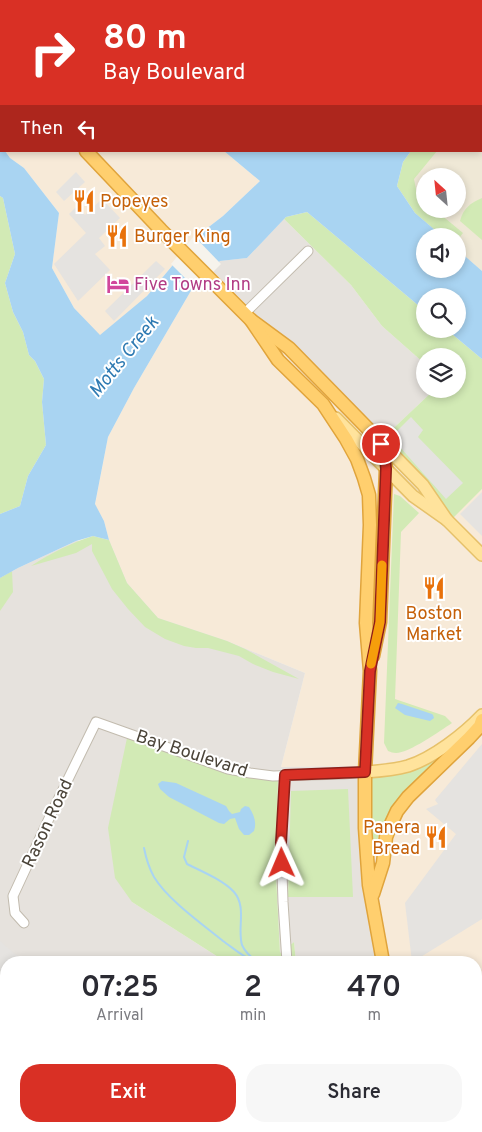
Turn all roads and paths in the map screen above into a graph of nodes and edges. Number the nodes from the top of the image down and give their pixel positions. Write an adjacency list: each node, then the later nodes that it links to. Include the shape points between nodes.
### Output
1 (87, 152): 3 (highway)
2 (308, 252): 3 (street)
3 (247, 317): 4 (highway, via 278,360); 5 (highway, via 289,348)
4 (323, 404): 6 (main road); 9 (highway, via 358,458 369,494 366,623)
5 (378, 438): 6 (highway); 7 (main road, via 423,485)
6 (386, 469): 7 (main road, via 413,496); 9 (highway, via 380,622)
7 (447, 520): 8 (main road)
8 (482, 555)
9 (370, 671): 13 (highway)
10 (482, 715): 13 (main road, Bay Boulevard, via 461,734 419,762 402,768)
11 (482, 720): 15 (highway, via 469,738 408,796 397,811 388,830)
12 (96, 722): 14 (street, Bay Boulevard, via 228,769); 16 (street, Rason Road, via 12,896 15,913)
13 (365, 772): 14 (street, Bay Boulevard); 15 (highway, via 365,828)
14 (285, 775): 17 (street, via 281,843)
15 (371, 899): 18 (highway)
16 (24, 924)
17 (287, 956)
18 (382, 956)

